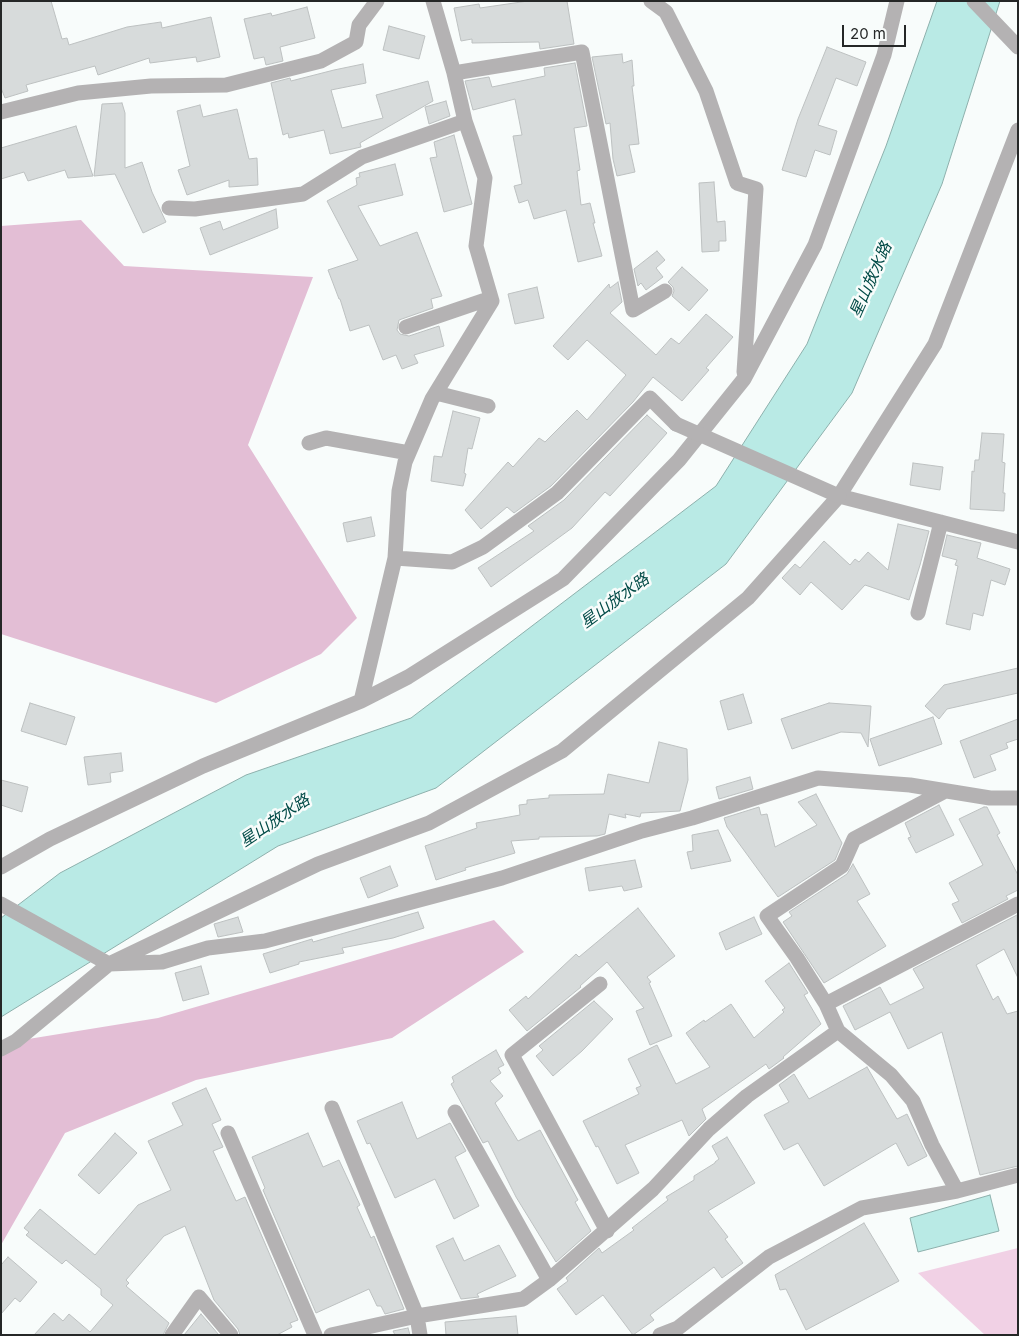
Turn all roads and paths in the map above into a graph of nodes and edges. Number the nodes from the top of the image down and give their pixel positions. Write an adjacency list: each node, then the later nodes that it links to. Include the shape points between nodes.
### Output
1 (377, 1): 8 (street, via 359,25 356,42 321,61 226,85 151,86 78,93)
2 (433, 1): 7 (street)
3 (651, 1): 15 (street, via 666,12 706,91 737,183 756,189)
4 (897, 1): 15 (street, via 884,55 815,245)
5 (974, 1): 6 (street)
6 (1018, 47)
7 (454, 74): 9 (street); 12 (street, via 582,52 633,310)
8 (1, 112)
9 (465, 121): 11 (street, via 362,157 303,194 195,209); 13 (street, via 485,178 476,246)
10 (1018, 130): 20 (street, via 936,344)
11 (169, 208)
12 (665, 291)
13 (491, 298): 14 (street); 16 (street)
14 (406, 327)
15 (744, 379): 25 (street, via 679,460 563,579 408,677)
16 (436, 393): 17 (street); 19 (street)
17 (488, 406)
18 (309, 443): 19 (street, via 326,438)
19 (409, 453): 23 (street, via 399,491)
20 (839, 496): 21 (street); 23 (street, bridge, via 676,424 650,398 557,492 483,547 452,562); 31 (street, via 748,598 562,751 429,822 318,864)
21 (941, 522): 22 (street); 24 (street)
22 (1018, 542)
23 (395, 558): 25 (street)
24 (918, 613)
25 (361, 701): 28 (street, via 202,766 50,839)
26 (945, 791): 27 (street, via 990,798); 31 (street, via 818,778 642,831 502,878 265,941 208,948 162,962); 33 (street, via 854,839 842,866 767,916)
27 (1018, 798)
28 (1, 867)
29 (1, 904): 31 (street)
30 (1018, 904): 33 (street)
31 (109, 964): 35 (street, via 16,1041)
32 (600, 984): 41 (street, via 512,1055)
33 (826, 1004): 34 (street)
34 (838, 1031): 40 (street, via 891,1075 913,1101); 41 (street, via 746,1096)
35 (1, 1049)
36 (332, 1108): 43 (street)
37 (455, 1112): 42 (street)
38 (228, 1133): 46 (street)
39 (1018, 1175): 40 (street)
40 (957, 1192): 49 (street, via 862,1208 769,1256 678,1328)
41 (607, 1231): 42 (street)
42 (549, 1280): 43 (street, via 523,1299)
43 (417, 1316): 47 (street); 48 (street)
44 (172, 1335): 45 (street, via 199,1297)
45 (232, 1335)
46 (315, 1335)
47 (331, 1335)
48 (420, 1335)
49 (660, 1335)

